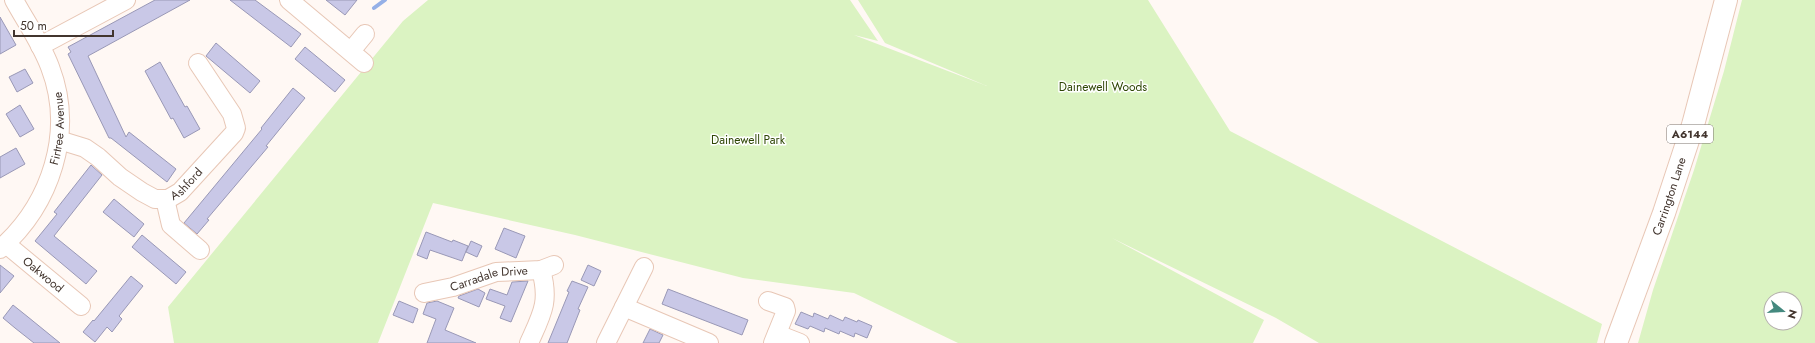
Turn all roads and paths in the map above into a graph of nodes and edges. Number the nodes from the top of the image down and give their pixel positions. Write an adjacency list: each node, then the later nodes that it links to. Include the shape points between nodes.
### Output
1 (14, 0): 6 (street, Firtree Avenue)
2 (126, 0): 6 (street)
3 (289, 0): 7 (street)
4 (1726, 0): 24 (main road, Carrington Lane / A6144, via 1690,132 1664,213)
5 (365, 34): 7 (street)
6 (40, 46): 10 (street, Firtree Avenue, via 57,91)
7 (351, 51): 9 (street)
8 (198, 63): 11 (street, Ashford, via 232,114 236,128 180,192)
9 (364, 63)
10 (59, 140): 11 (street, Ashford, via 85,148 142,192 155,199); 12 (street, Firtree Avenue, via 49,181 20,229)
11 (165, 200): 13 (street, via 170,225)
12 (3, 246): 17 (street, Oakwood)
13 (200, 250)
14 (644, 266): 18 (street)
15 (424, 293): 20 (street, Carradale Drive, via 496,272 547,268 545,303)
16 (768, 301): 19 (street, via 785,307 786,311)
17 (81, 306)
18 (624, 307): 21 (street); 22 (street)
19 (775, 339): 23 (street)
20 (528, 343)
21 (606, 343)
22 (709, 343)
23 (800, 343)
24 (1616, 343)

